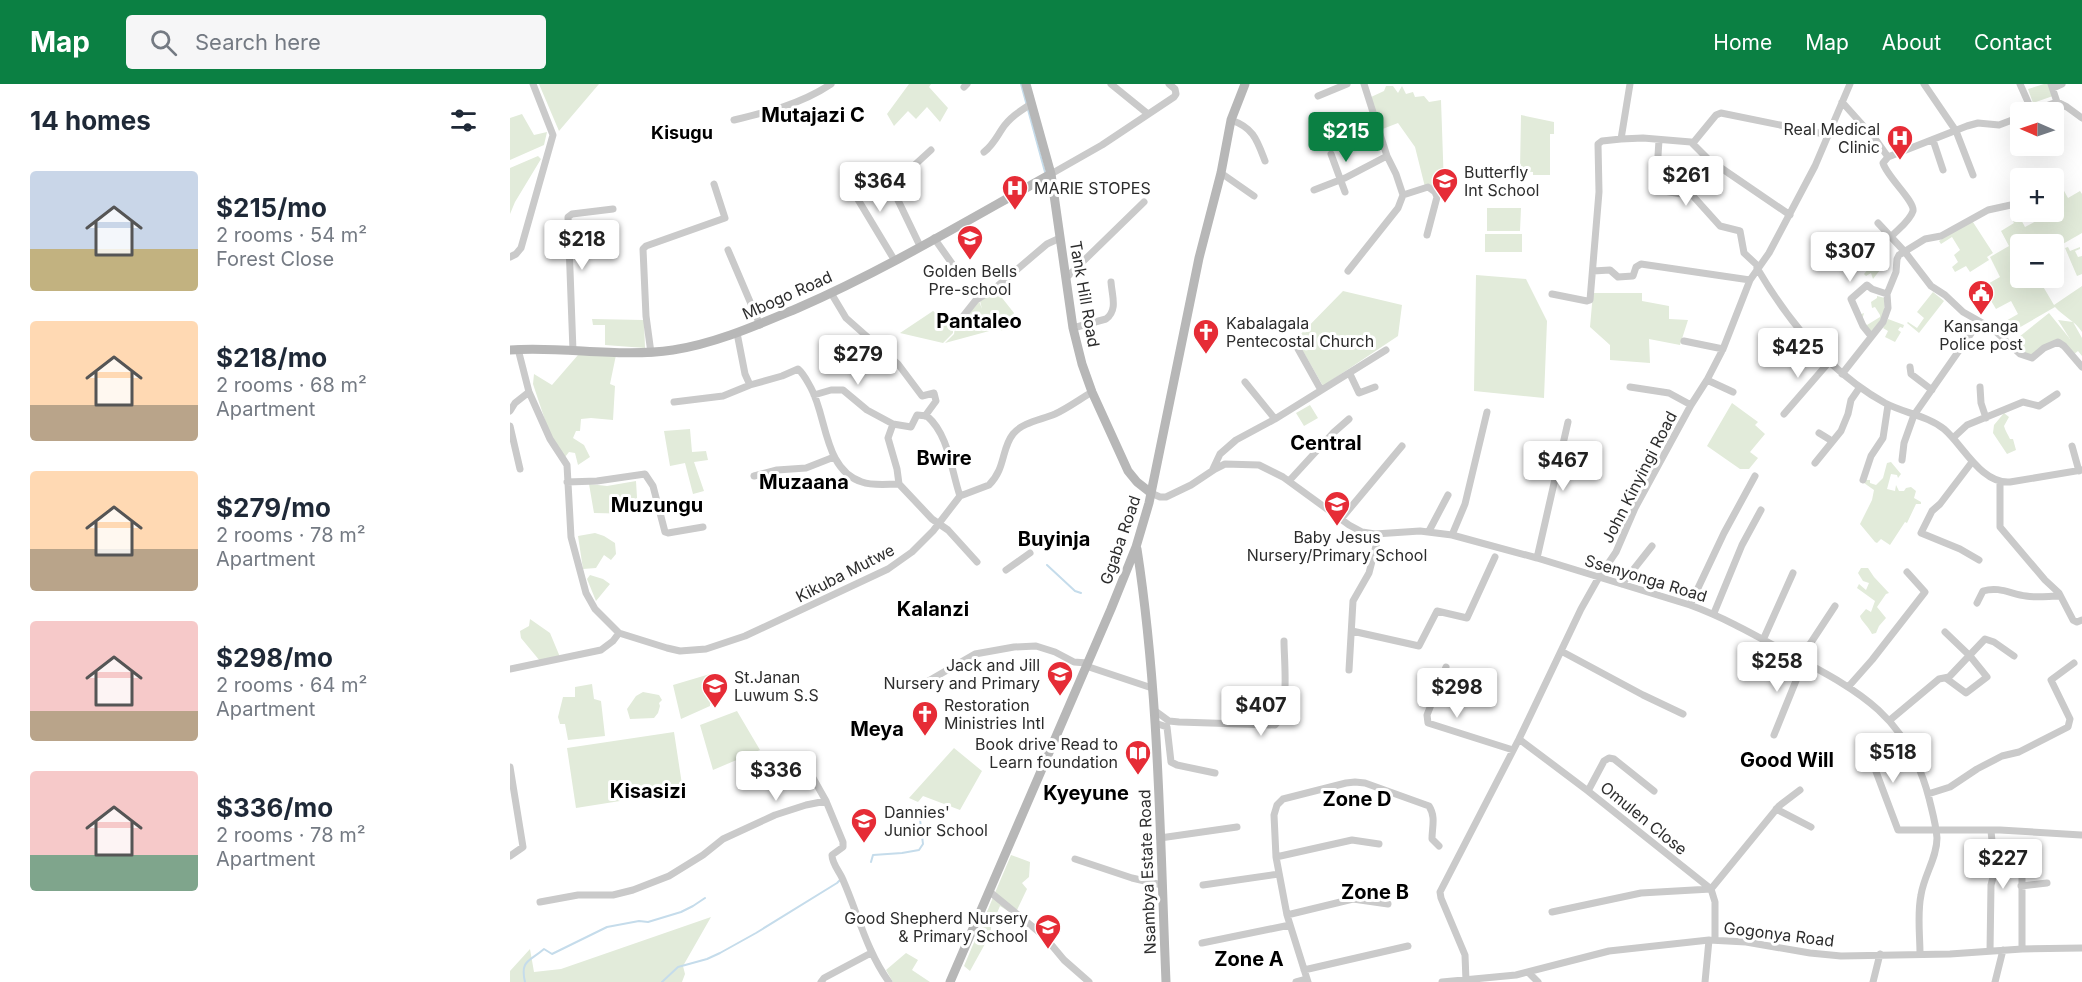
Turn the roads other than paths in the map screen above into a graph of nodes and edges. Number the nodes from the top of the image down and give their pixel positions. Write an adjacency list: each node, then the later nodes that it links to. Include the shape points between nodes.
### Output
1 (533, 84): 61 (street, via 554,135 521,248)
2 (831, 84): 23 (street, via 790,105)
3 (1026, 84): 19 (street, Tank Hill Road)
4 (1111, 84): 22 (street)
5 (1169, 84): 22 (street, via 1176,94)
6 (1245, 84): 24 (street, Ggaba Road)
7 (1347, 84): 15 (street)
8 (1364, 84): 35 (street)
9 (1630, 84): 28 (street)
10 (1850, 84): 16 (street, John Kinyingi Road)
11 (1924, 84): 26 (street)
12 (2020, 84): 17 (street)
13 (2062, 84): 14 (street)
14 (2052, 86): 18 (street)
15 (1318, 96)
16 (1842, 102): 27 (street, John Kinyingi Road); 36 (street)
17 (2027, 102)
18 (2057, 102)
19 (1031, 104): 33 (street, via 1005,124); 40 (street, Tank Hill Road)
20 (2064, 105): 21 (street)
21 (2080, 113)
22 (1148, 114): 40 (street)
23 (734, 120)
24 (1231, 120): 37 (street, via 1250,129); 39 (street, Ggaba Road)
25 (2010, 121): 26 (street, via 1974,124)
26 (1956, 131): 30 (street); 41 (street)
27 (1829, 135): 31 (street, via 1721,113); 52 (street, John Kinyingi Road)
28 (1621, 139): 29 (street); 66 (street, via 1598,144)
29 (1659, 140): 31 (street); 63 (street, via 1656,187 1693,196 1720,226 1740,231 1744,253)
30 (1933, 140): 36 (street); 38 (street)
31 (1693, 142): 52 (street, via 1708,159)
32 (931, 150): 58 (street, via 894,188)
33 (984, 152)
34 (1331, 154): 43 (street)
35 (1387, 156): 43 (street); 47 (street)
36 (1888, 157): 55 (street, via 1883,163 1888,175 1913,210)
37 (1265, 161)
38 (1943, 170)
39 (1221, 173): 48 (street); 138 (street, Ggaba Road, via 1199,258)
40 (1051, 174): 56 (street, Mbogo Road); 57 (street, Tank Hill Road)
41 (1973, 175)
42 (845, 178): 62 (street)
43 (1341, 179): 45 (street); 46 (street)
44 (714, 184): 85 (street, via 725,218 646,246 642,252)
45 (1314, 190)
46 (1345, 192)
47 (1403, 195): 54 (street, via 1428,187 1435,192); 64 (street, via 1398,208)
48 (1254, 196)
49 (1144, 202): 67 (street)
50 (2010, 205): 60 (street, via 1988,210)
51 (613, 210): 84 (street, via 568,217)
52 (1790, 215): 63 (street, John Kinyingi Road)
53 (1878, 224): 55 (street)
54 (1427, 235)
55 (1891, 237): 60 (street)
56 (934, 238): 58 (street, Mbogo Road); 65 (street)
57 (1060, 238): 67 (street, Tank Hill Road); 74 (street, via 976,300)
58 (920, 246): 62 (street, Mbogo Road)
59 (728, 250): 75 (street)
60 (1905, 252): 72 (street, via 1897,259); 73 (street, via 1931,286)
61 (510, 257)
62 (895, 261): 70 (street, Mbogo Road)
63 (1758, 267): 68 (street, John Kinyingi Road); 86 (street, via 1773,297)
64 (1348, 270)
65 (958, 272)
66 (1593, 272): 68 (street, via 1610,270 1618,277 1633,276 1641,264); 71 (street, via 1589,301)
67 (1066, 278): 76 (street, Tank Hill Road)
68 (1750, 280): 81 (street, John Kinyingi Road)
69 (1111, 282): 76 (street, via 1114,309 1110,316)
70 (831, 293): 75 (street, Mbogo Road); 112 (street, via 850,323 898,364 922,396 934,393 936,401)
71 (1552, 294)
72 (1887, 294): 78 (street, via 1885,318); 78 (street, via 1867,285 1851,298)
73 (1979, 322): 88 (street, via 2028,358 2061,343); 99 (street)
74 (957, 324)
75 (760, 325): 77 (street, Mbogo Road)
76 (1073, 328): 101 (street, Tank Hill Road)
77 (737, 333): 85 (street, Mbogo Road); 93 (street)
78 (1871, 336): 90 (street)
79 (1293, 340): 98 (street)
80 (1684, 341): 81 (street)
81 (1723, 349): 91 (street, John Kinyingi Road)
82 (514, 350): 84 (street, Mbogo Road); 100 (street)
83 (1386, 350): 89 (street)
84 (573, 351): 85 (street, Mbogo Road)
85 (651, 353)
86 (1830, 361): 90 (street); 110 (street)
87 (1910, 367): 99 (street, via 1911,374)
88 (2082, 367)
89 (1350, 374): 94 (street, via 1359,393); 98 (street)
90 (1842, 374): 96 (street)
91 (1707, 380): 102 (street); 106 (street, John Kinyingi Road)
92 (1245, 382): 114 (street)
93 (750, 385): 104 (street, via 798,369); 105 (street, via 723,396)
94 (1375, 387)
95 (1630, 387): 106 (street, via 1668,393)
96 (1860, 387): 107 (street); 121 (street, via 1851,400 1841,431)
97 (1980, 387): 113 (street)
98 (1321, 390): 114 (street)
99 (1932, 390): 111 (street)
100 (529, 392): 108 (street); 134 (street, via 550,439 567,465)
101 (1092, 392): 138 (street, Tank Hill Road, via 1128,471); 140 (street, Kikuba Mutwe, via 1017,430 992,481)
102 (1733, 392)
103 (2057, 394): 113 (street, via 2039,406 2024,402)
104 (814, 395): 117 (street, via 843,390); 124 (street)
105 (674, 402)
106 (1691, 405): 158 (street, John Kinyingi Road, via 1635,508 1616,552)
107 (1888, 405): 111 (street); 133 (street, via 1883,438 1871,456)
108 (510, 411)
109 (1487, 412): 147 (street, via 1465,504)
110 (1784, 414)
111 (1914, 415): 120 (street, via 1938,425); 125 (street)
112 (925, 416): 117 (street, via 917,415 911,427); 140 (street, via 932,420 945,444)
113 (1986, 418): 120 (street, via 1967,425)
114 (1275, 419): 129 (street, via 1236,440 1220,454)
115 (1350, 419): 135 (street)
116 (1568, 422): 152 (street)
117 (893, 424): 137 (street, via 888,438)
118 (510, 426): 128 (street)
119 (1819, 433): 121 (street)
120 (1953, 438): 126 (street)
121 (1832, 441): 127 (street)
122 (1402, 446): 142 (street)
123 (2072, 446): 130 (street)
124 (834, 457): 131 (street, via 806,468); 137 (street, via 857,480)
125 (1902, 459)
126 (1972, 462): 136 (street); 153 (street, via 1920,532)
127 (1815, 463)
128 (520, 469)
129 (1212, 471): 135 (street, Ssenyonga Road, via 1226,464 1251,464 1273,470); 138 (street, Ssenyonga Road, via 1166,497)
130 (2080, 471): 136 (street)
131 (754, 476)
132 (1755, 476): 162 (street)
133 (1863, 480)
134 (567, 482): 144 (street, via 645,474 653,486 665,532); 168 (street, via 571,537 586,593 595,609)
135 (1289, 482): 142 (street, Ssenyonga Road)
136 (2000, 482): 160 (street, via 2000,527)
137 (899, 484): 143 (street)
138 (1151, 493): 149 (street, Ggaba Road)
139 (1448, 495): 145 (street)
140 (960, 496): 143 (street, Kikuba Mutwe)
141 (1761, 510): 164 (street)
142 (1341, 519): 146 (street, Ssenyonga Road, via 1362,532)
143 (939, 522): 154 (street); 168 (street, Kikuba Mutwe, via 912,552 888,569 725,644 680,651)
144 (703, 527)
145 (1429, 531): 146 (street, Ssenyonga Road); 147 (street, Ssenyonga Road)
146 (1379, 534): 166 (street, via 1369,573 1353,601)
147 (1452, 535): 151 (street, Ssenyonga Road)
148 (1652, 546): 159 (street)
149 (1136, 547): 177 (street, Ggaba Road); 184 (street, Nsambya Estate Road)
150 (1030, 553): 155 (street)
151 (1497, 553): 152 (street, Ssenyonga Road); 166 (street, via 1467,618 1437,611 1419,646)
152 (1537, 558): 158 (street, Ssenyonga Road)
153 (1979, 560)
154 (977, 562)
155 (1006, 570)
156 (1907, 572): 182 (street, via 1925,592)
157 (1793, 573): 169 (street)
158 (1599, 577): 159 (street, Ssenyonga Road); 171 (street, John Kinyingi Road)
159 (1622, 584): 162 (street, Ssenyonga Road)
160 (2060, 596): 161 (street, via 2030,596 1993,589 1983,591); 165 (street, via 2073,620)
161 (1977, 603)
162 (1690, 605): 164 (street, Ssenyonga Road)
163 (1835, 606): 172 (street, via 1810,644)
164 (1714, 613): 169 (street, Ssenyonga Road)
165 (2082, 620)
166 (1352, 631): 180 (street)
167 (1945, 632): 173 (street)
168 (619, 633): 179 (street, via 601,650)
169 (1763, 640): 172 (street, Ssenyonga Road)
170 (1284, 641): 185 (street, via 1284,693 1281,718 1275,725 1179,723)
171 (1561, 651): 186 (street); 190 (street, John Kinyingi Road)
172 (1792, 655): 175 (street, Ssenyonga Road)
173 (1970, 656): 174 (street, via 1987,639); 181 (street); 181 (street, via 1986,678 1966,693)
174 (2014, 656)
175 (1804, 661): 182 (street, Ssenyonga Road); 189 (street)
176 (2074, 663): 199 (street, via 2051,680 2070,719 2068,727 2019,752 2002,756 1950,787)
177 (1087, 664): 183 (street, via 1036,646 1020,646 975,654); 184 (street); 220 (street, Ggaba Road)
178 (1446, 668): 191 (street, via 1427,715 1428,723)
179 (510, 669)
180 (1349, 670)
181 (1947, 679): 187 (street, via 1936,681)
182 (1849, 686): 187 (street, Ssenyonga Road)
183 (918, 687)
184 (1152, 688): 185 (street, Nsambya Estate Road)
185 (1154, 710): 188 (street, Nsambya Estate Road)
186 (1683, 714)
187 (1890, 720): 199 (street, Ssenyonga Road, via 1910,747)
188 (1155, 723): 195 (street, via 1167,727 1172,762); 207 (street, Nsambya Estate Road)
189 (1774, 735)
190 (1519, 739): 191 (street, John Kinyingi Road); 197 (street, Omulen Close)
191 (1513, 750): 239 (street, John Kinyingi Road, via 1440,892 1465,955)
192 (1869, 753): 204 (street, via 1896,828)
193 (804, 762): 200 (street)
194 (510, 766): 210 (street, via 523,847)
195 (1215, 773)
196 (1800, 790): 201 (street)
197 (1588, 791): 198 (street, via 1609,758); 219 (street, Omulen Close)
198 (1654, 791)
199 (1928, 794): 204 (street, Ssenyonga Road)
200 (826, 801): 221 (street, via 775,815 723,839 669,876 633,890 613,896 578,895); 233 (street, via 843,842 832,859)
201 (1776, 809): 203 (street); 219 (street)
202 (1237, 827): 207 (street)
203 (1811, 827)
204 (1936, 831): 205 (street); 235 (street, Ssenyonga Road, via 1935,853 1921,893)
205 (1991, 831): 206 (street); 232 (street, via 1995,870 1991,885)
206 (2081, 835)
207 (1160, 838): 216 (street, Nsambya Estate Road)
208 (1379, 844): 211 (street, via 1352,840)
209 (1439, 846): 211 (street, via 1432,839 1434,820 1429,806 1365,783 1346,783 1283,799 1277,805)
210 (510, 856)
211 (1276, 857): 214 (street)
212 (1075, 859): 216 (street)
213 (2022, 864): 218 (street)
214 (1279, 874): 217 (street); 224 (street)
215 (2048, 883): 218 (street)
216 (1162, 885): 244 (street, Nsambya Estate Road)
217 (1203, 885)
218 (2021, 886): 230 (street)
219 (1711, 889): 223 (street, via 1641,893); 226 (street, via 1715,902)
220 (990, 892): 242 (street, Ggaba Road); 243 (street, via 1044,936)
221 (540, 902)
222 (1388, 904): 224 (street, via 1353,899)
223 (1552, 912)
224 (1287, 915): 225 (street)
225 (1290, 925): 227 (street); 236 (street)
226 (1712, 940): 234 (street, Gogonya Road, via 1842,956); 237 (street, Gogonya Road, via 1609,951); 248 (street)
227 (1202, 943)
228 (1408, 946): 236 (street)
229 (2082, 948): 230 (street, Gogonya Road)
230 (2022, 949): 231 (street, Gogonya Road)
231 (2003, 950): 232 (street, Gogonya Road); 250 (street)
232 (1990, 951): 235 (street, Gogonya Road)
233 (871, 952): 240 (street); 241 (street)
234 (1880, 954): 235 (street, Gogonya Road); 249 (street)
235 (1920, 954)
236 (1304, 970): 238 (street)
237 (1529, 973): 239 (street, Gogonya Road); 247 (street)
238 (1307, 980): 245 (street)
239 (1466, 981): 246 (street, Gogonya Road)
240 (821, 982)
241 (889, 982)
242 (950, 982)
243 (1089, 982)
244 (1166, 982)
245 (1296, 982)
246 (1442, 982)
247 (1538, 982)
248 (1705, 982)
249 (1873, 982)
250 (1995, 982)

